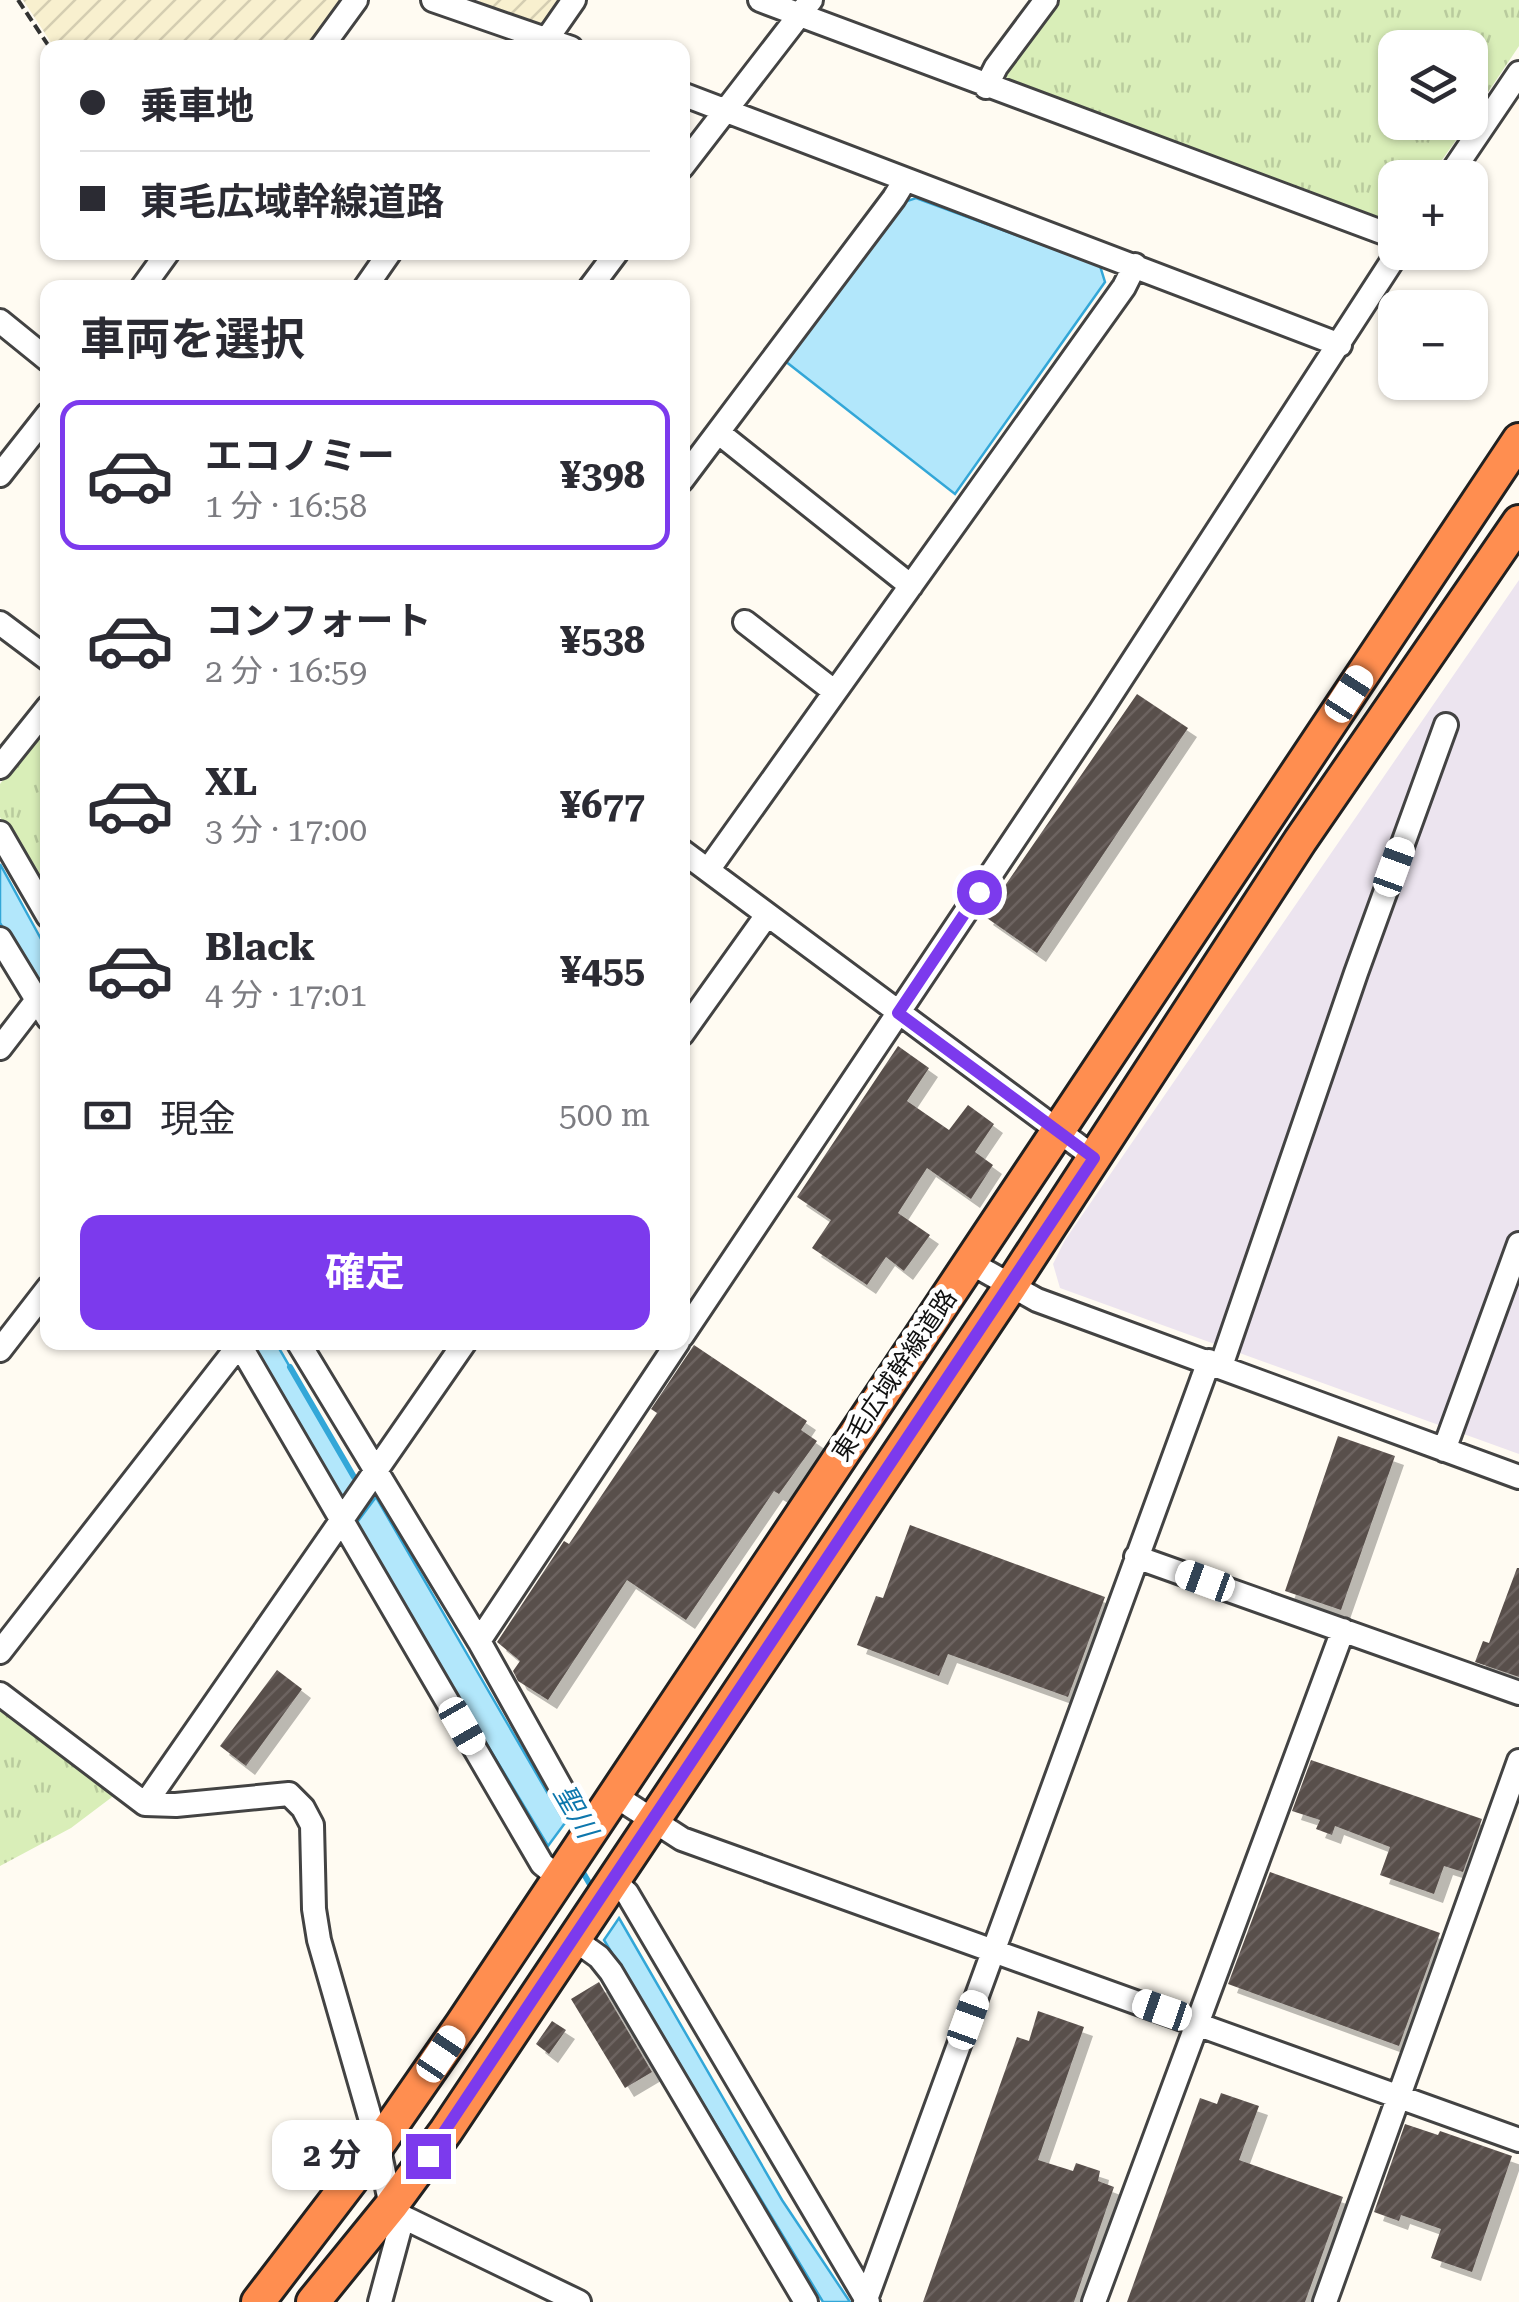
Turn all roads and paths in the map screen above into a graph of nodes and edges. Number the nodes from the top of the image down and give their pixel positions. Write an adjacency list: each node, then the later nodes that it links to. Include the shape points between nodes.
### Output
1 (18, 0): 8 (path)
2 (356, 0): 9 (street)
3 (433, 0): 10 (street)
4 (574, 0): 11 (street)
5 (760, 0): 7 (street)
6 (1046, 0): 13 (street)
7 (805, 8): 13 (street); 15 (street)
8 (45, 40)
9 (327, 40)
10 (536, 40)
11 (546, 40)
12 (1519, 73): 17 (street)
13 (986, 87): 19 (street)
14 (690, 97): 15 (street)
15 (726, 112): 16 (street); 18 (street)
16 (690, 157)
17 (1460, 160)
18 (905, 180): 20 (street); 26 (street)
19 (1378, 231)
20 (1135, 265): 23 (street); 31 (street)
21 (1387, 270): 23 (street)
22 (0, 321): 24 (street)
23 (1340, 346): 47 (street)
24 (40, 354)
25 (40, 424): 29 (street)
26 (719, 433): 28 (street); 31 (street)
27 (1519, 440): 50 (highway, 東毛広域幹線道路)
28 (690, 470)
29 (0, 475)
30 (1519, 522): 51 (highway, 東毛広域幹線道路)
31 (910, 586): 35 (street)
32 (745, 622): 35 (street)
33 (0, 623): 34 (street)
34 (40, 653)
35 (834, 692): 41 (street)
36 (40, 717): 38 (street)
37 (1446, 725): 63 (street)
38 (0, 767)
39 (0, 833): 42 (street)
40 (690, 857): 41 (street)
41 (708, 870): 43 (street)
42 (40, 902)
43 (767, 915): 47 (street); 48 (street)
44 (0, 938): 45 (street)
45 (40, 1006)
46 (40, 1011): 49 (street)
47 (898, 1013): 50 (street); 56 (street)
48 (690, 1023)
49 (0, 1048)
50 (1055, 1131): 51 (street); 53 (highway, 東毛広域幹線道路)
51 (1094, 1158): 54 (highway, 東毛広域幹線道路)
52 (1519, 1244): 64 (street)
53 (969, 1262): 54 (street); 76 (highway, 東毛広域幹線道路)
54 (1010, 1287): 63 (street); 77 (highway, 東毛広域幹線道路)
55 (40, 1298): 57 (street)
56 (690, 1324)
57 (0, 1350)
58 (234, 1350): 71 (street)
59 (243, 1350): 67 (street)
60 (303, 1350): 65 (street)
61 (460, 1350): 65 (street)
62 (673, 1350): 70 (street)
63 (1215, 1364): 64 (street); 68 (street)
64 (1444, 1450): 66 (street)
65 (373, 1474): 67 (street); 70 (street)
66 (1519, 1477)
67 (345, 1515): 75 (street); 78 (street, via 542,1864)
68 (1136, 1556): 69 (street); 81 (street)
69 (1343, 1630): 72 (street); 82 (street)
70 (479, 1641): 76 (street, via 570,1804)
71 (0, 1652)
72 (1519, 1693)
73 (0, 1694): 75 (street)
74 (1519, 1761): 83 (street)
75 (145, 1804): 85 (street, via 289,1794 303,1808 312,1826 318,1940)
76 (597, 1820): 77 (street); 78 (highway, 東毛広域幹線道路)
77 (652, 1822): 79 (highway, 東毛広域幹線道路); 81 (street)
78 (559, 1876): 85 (highway, 東毛広域幹線道路)
79 (611, 1884): 80 (highway, 東毛広域幹線道路); 87 (street, via 627,1893)
80 (581, 1930): 86 (highway, 東毛広域幹線道路); 92 (street)
81 (994, 1950): 82 (street); 87 (street)
82 (1196, 2021): 83 (street); 93 (street)
83 (1399, 2096): 84 (street); 94 (street)
84 (1519, 2140)
85 (378, 2145): 86 (street); 88 (highway, 東毛広域幹線道路)
86 (397, 2212): 89 (highway, 東毛広域幹線道路); 90 (street); 91 (street)
87 (866, 2301)
88 (258, 2302)
89 (313, 2302)
90 (380, 2302)
91 (579, 2302)
92 (806, 2302)
93 (1094, 2302)
94 (1326, 2302)

